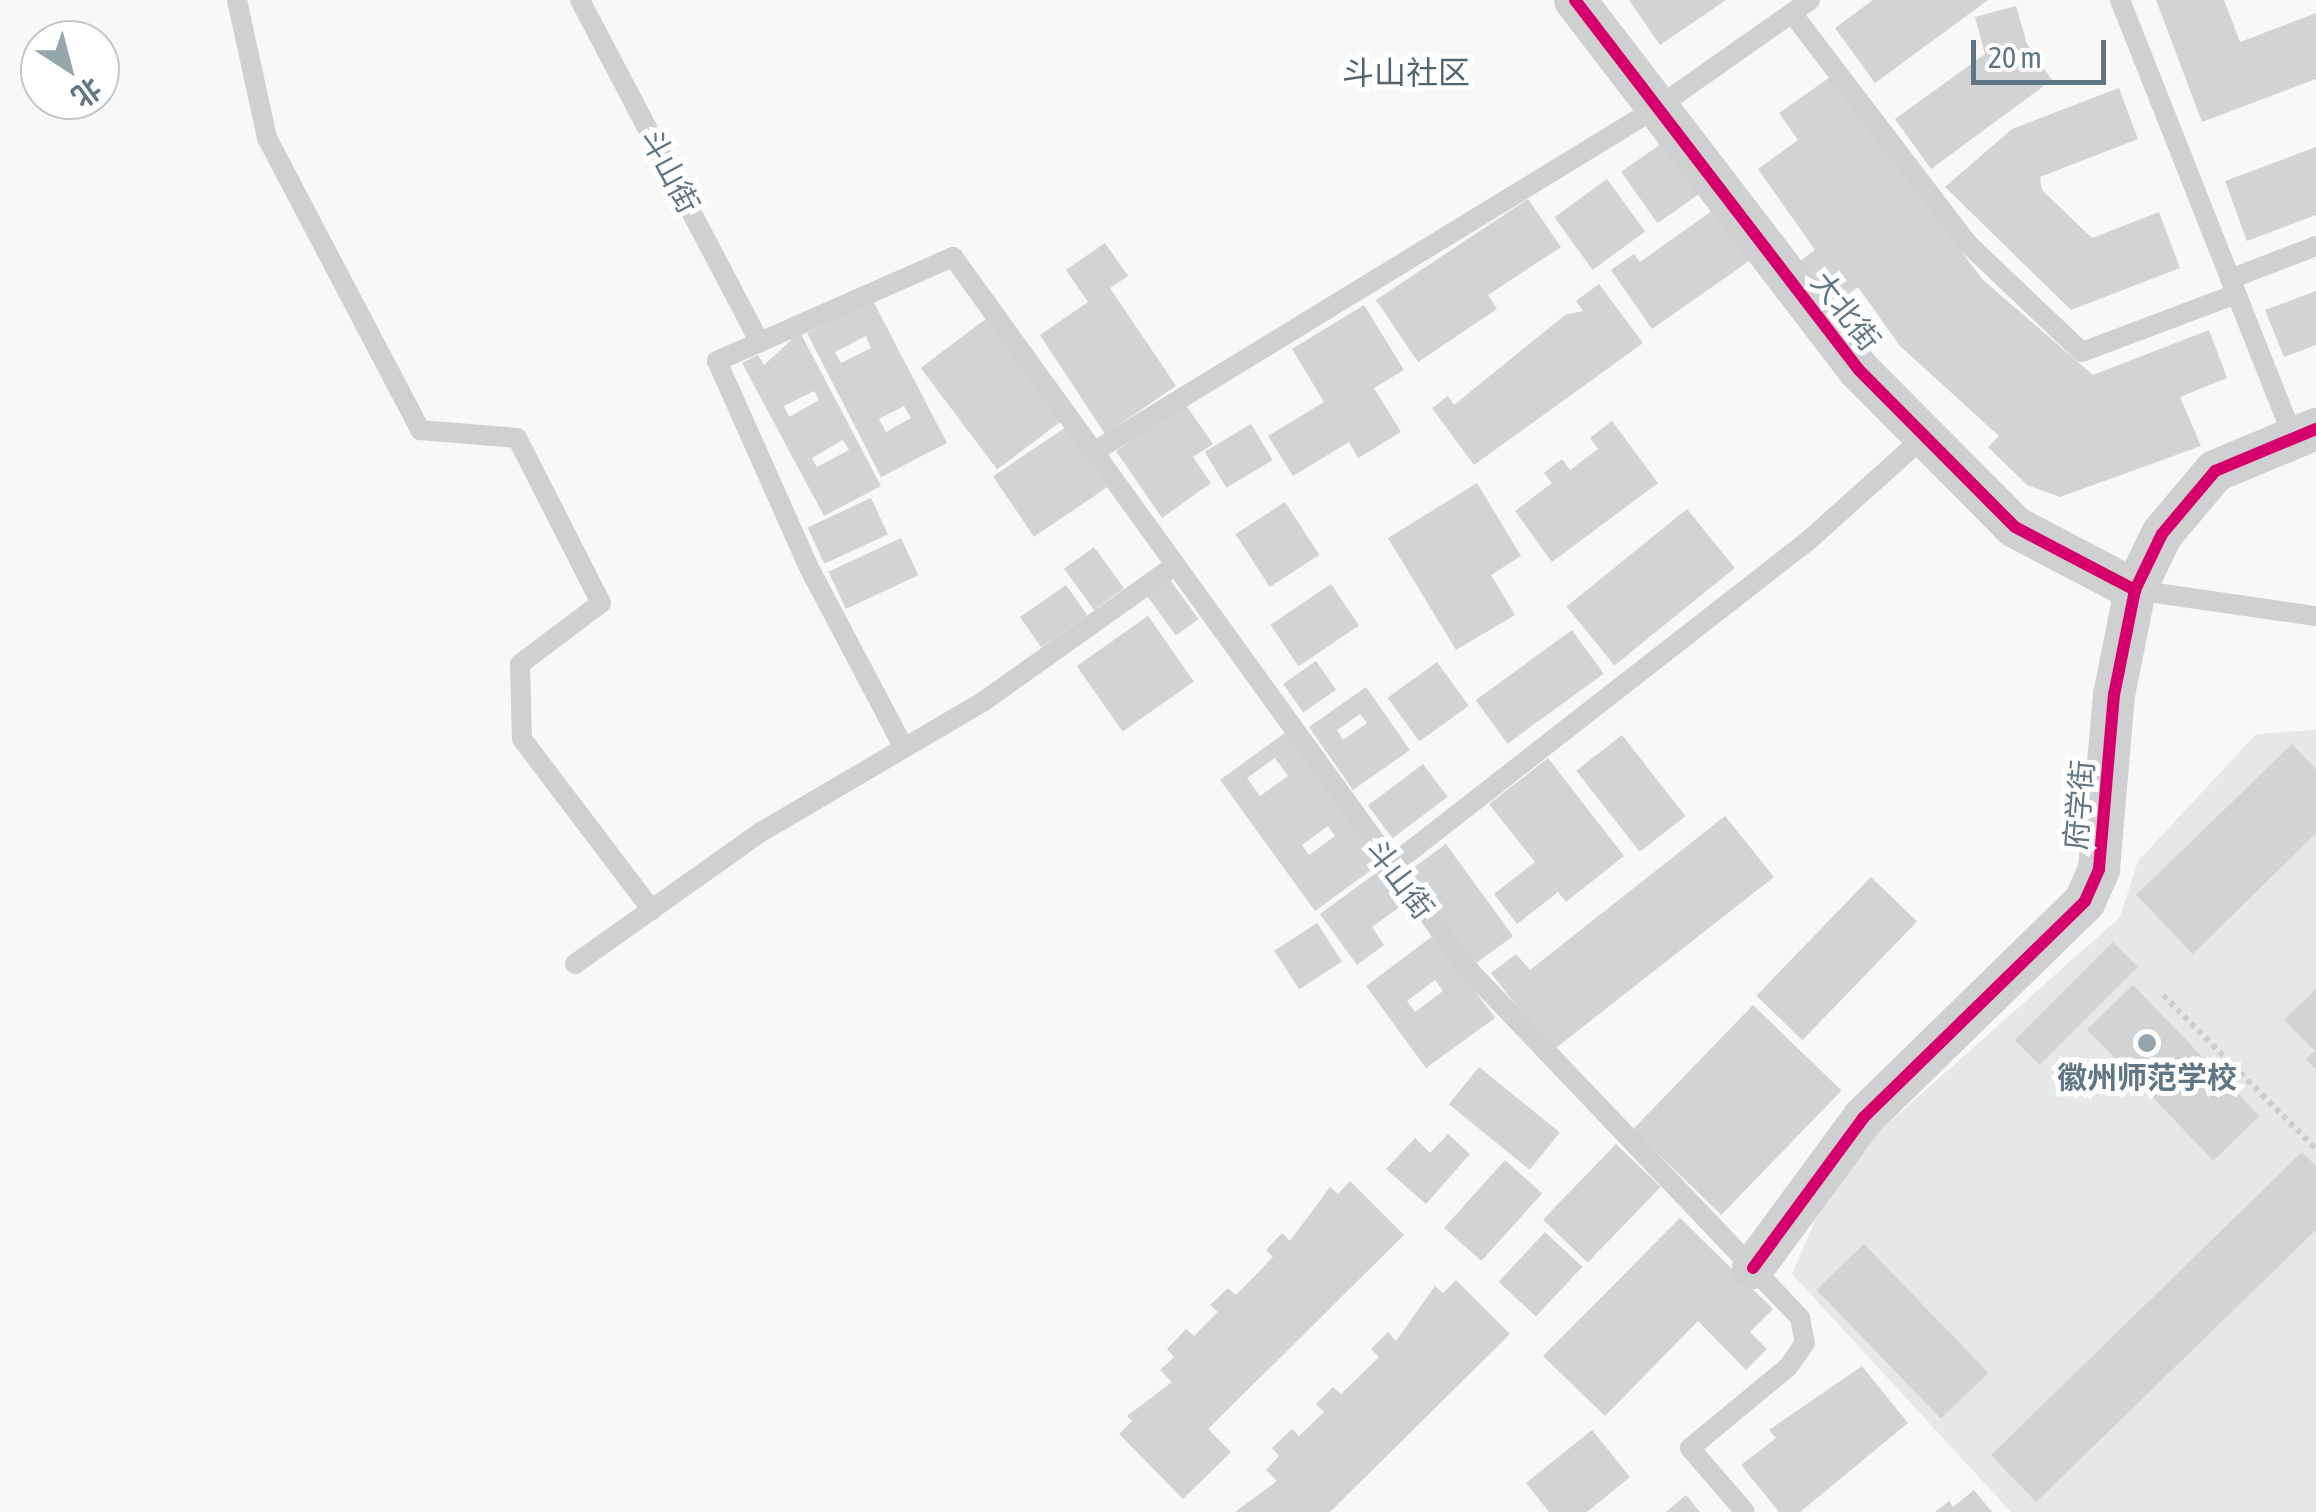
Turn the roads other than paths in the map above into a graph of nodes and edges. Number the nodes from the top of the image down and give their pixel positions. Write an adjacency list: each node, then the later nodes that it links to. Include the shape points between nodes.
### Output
1 (237, 0): 19 (lane, via 267,138 420,430 517,438 602,603 520,664 522,739)
2 (580, 0): 10 (lane, 斗山街)
3 (1575, 0): 7 (street, 大北街)
4 (1810, 0): 6 (lane)
5 (2120, 0): 9 (lane)
6 (1792, 13): 7 (lane); 9 (lane, via 1967,243 2082,352)
7 (1658, 106): 12 (street, 大北街, via 1858,370); 13 (lane)
8 (2316, 246): 9 (lane)
9 (2233, 286): 11 (lane)
10 (760, 343): 13 (lane, 斗山街, via 953,257); 17 (lane, via 718,362 810,570)
11 (2304, 433): 15 (street, 府学街, via 2194,488)
12 (1925, 436): 15 (street, 大北街, via 2015,527); 18 (lane, via 1809,540)
13 (1100, 448): 14 (lane, 斗山街)
14 (1171, 568): 17 (lane); 18 (lane, 斗山街)
15 (2135, 590): 16 (lane); 21 (street, 府学街, via 2114,695 2099,869 2085,901 1863,1118)
16 (2316, 616)
17 (904, 748): 19 (lane)
18 (1391, 866): 21 (lane, 斗山街, via 1530,1039)
19 (652, 910): 20 (lane)
20 (575, 964)
21 (1752, 1268): 22 (lane, 斗山街, via 1800,1318 1805,1343 1690,1448)
22 (1746, 1512)

